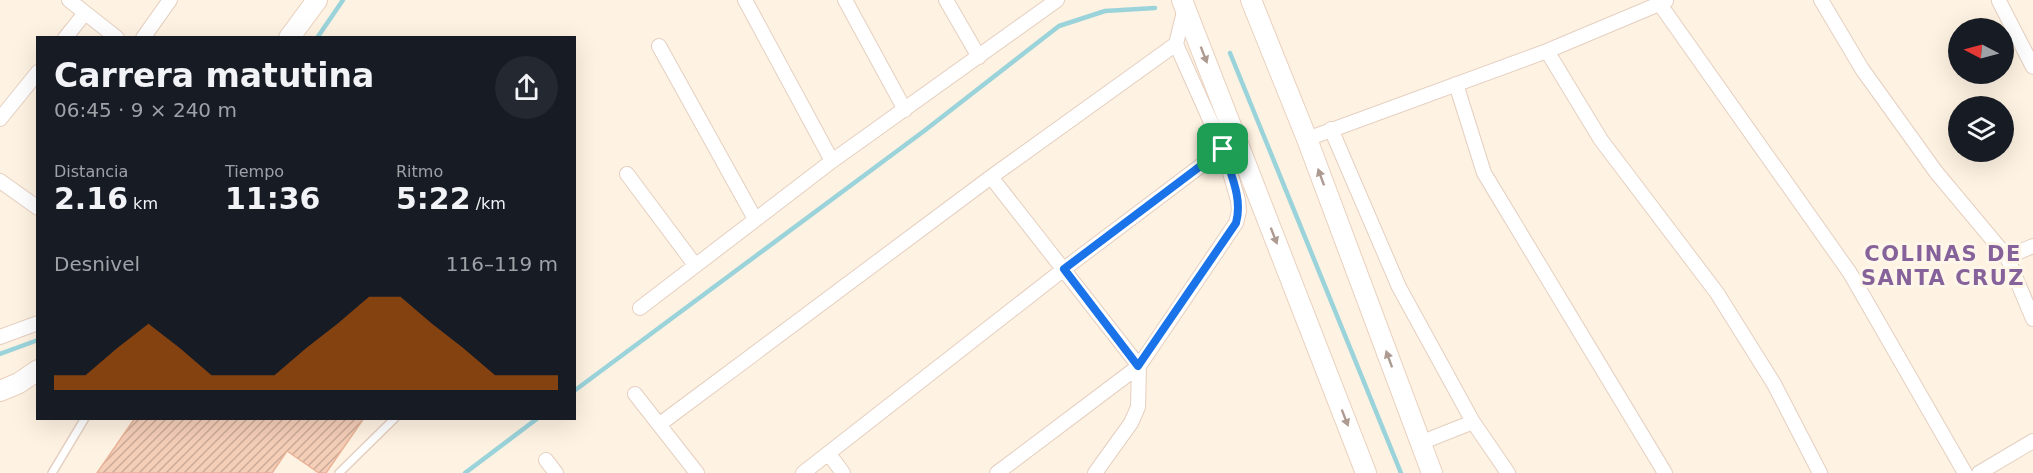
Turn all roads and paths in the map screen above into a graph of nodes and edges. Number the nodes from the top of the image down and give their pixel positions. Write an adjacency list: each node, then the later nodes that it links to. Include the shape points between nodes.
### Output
1 (69, 0): 13 (street)
2 (170, 0): 16 (street)
3 (317, 0): 17 (main road)
4 (746, 0): 30 (street)
5 (845, 0): 25 (street)
6 (946, 0): 21 (street)
7 (1057, 0): 21 (street)
8 (1251, 0): 28 (main road)
9 (1821, 0): 37 (street, via 1862,69 1936,172)
10 (2000, 0): 22 (street)
11 (1663, 2): 20 (street); 71 (street, via 1850,273)
12 (1184, 4): 18 (street); 66 (main road, one-way to 66)
13 (85, 13): 14 (street); 15 (street)
14 (67, 36)
15 (114, 36)
16 (144, 36)
17 (290, 36)
18 (1176, 44): 29 (street); 32 (street)
19 (659, 46): 35 (street)
20 (1546, 51): 24 (street); 70 (street, via 1601,141 1717,293 1774,384)
21 (978, 57): 25 (street)
22 (2033, 68)
23 (36, 74): 26 (street)
24 (1456, 84): 27 (street); 69 (street, via 1484,173)
25 (905, 110): 30 (street)
26 (0, 119)
27 (1331, 129): 28 (street); 52 (street, via 1399,287)
28 (1307, 139): 55 (main road, one-way to 28)
29 (1223, 149): 39 (street); 44 (street, via 1238,200 1236,223)
30 (832, 162): 35 (street)
31 (627, 174): 38 (street)
32 (991, 177): 39 (street); 53 (street)
33 (2, 187): 34 (street)
34 (36, 207)
35 (755, 219): 38 (street)
36 (2033, 246): 37 (street)
37 (2007, 257): 41 (street)
38 (695, 265): 40 (street)
39 (1064, 269): 44 (street); 56 (street)
40 (640, 308)
41 (2033, 320)
42 (36, 324): 43 (street)
43 (0, 337)
44 (1138, 366): 64 (street); 65 (street, via 1138,406 1131,423)
45 (36, 371): 46 (main road)
46 (20, 383): 47 (main road); 49 (street)
47 (0, 391)
48 (635, 394): 53 (street)
49 (0, 400)
50 (84, 420): 58 (lane)
51 (393, 420): 59 (lane)
52 (1473, 422): 55 (street); 68 (street)
53 (660, 424): 61 (street)
54 (2033, 441): 72 (street)
55 (1420, 443): 67 (main road)
56 (829, 454): 62 (street); 63 (street)
57 (546, 460): 60 (street)
58 (52, 473)
59 (339, 473)
60 (556, 473)
61 (697, 473)
62 (803, 473)
63 (843, 473)
64 (997, 473)
65 (1095, 473)
66 (1366, 473)
67 (1432, 473)
68 (1508, 473)
69 (1665, 473)
70 (1820, 473)
71 (1965, 473)
72 (1979, 473)

